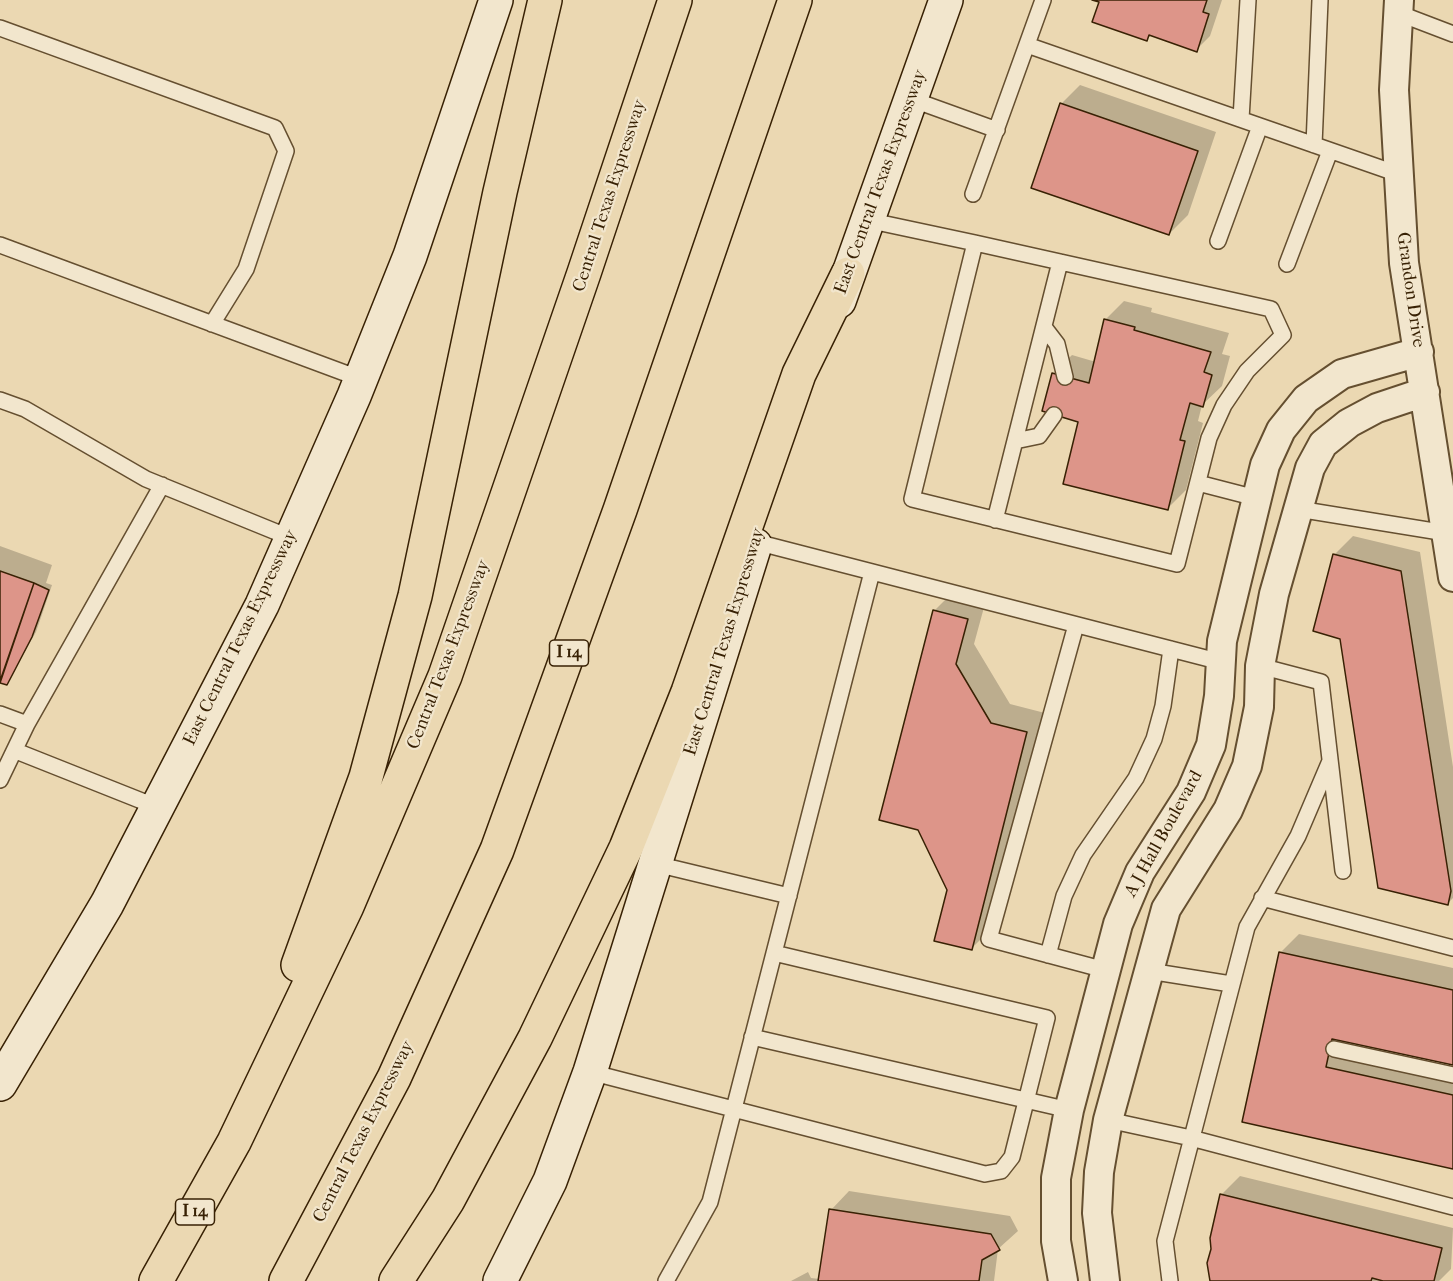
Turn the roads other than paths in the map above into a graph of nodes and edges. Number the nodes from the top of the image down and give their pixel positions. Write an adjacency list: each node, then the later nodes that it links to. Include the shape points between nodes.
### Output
1 (496, 0): 32 (main road, East Central Texas Expressway, via 410,256)
2 (545, 0): 77 (highway, via 500,192 416,596 366,777)
3 (675, 0): 77 (highway, Central Texas Expressway / I 14, via 445,676 347,906)
4 (795, 0): 80 (highway, Central Texas Expressway / I 14, via 620,510 497,850 394,1078)
5 (946, 0): 13 (main road, East Central Texas Expressway)
6 (1043, 0): 12 (lane)
7 (1248, 0): 14 (lane)
8 (1320, 0): 17 (lane)
9 (1398, 7): 11 (lane); 19 (street, Grandon Drive)
10 (0, 28): 28 (lane, via 275,128 286,151 246,269)
11 (1453, 34)
12 (1027, 45): 14 (lane); 16 (lane)
13 (911, 99): 16 (lane); 21 (main road, East Central Texas Expressway)
14 (1241, 120): 15 (lane)
15 (1260, 126): 17 (lane); 22 (lane)
16 (997, 130): 20 (lane)
17 (1314, 145): 18 (lane)
18 (1330, 151): 19 (lane); 26 (lane)
19 (1398, 174): 30 (street, Grandon Drive, via 1404,263)
20 (974, 194)
21 (867, 220): 23 (lane); 27 (main road, East Central Texas Expressway)
22 (1218, 241)
23 (975, 243): 25 (lane); 41 (lane, via 912,499)
24 (0, 245): 28 (lane)
25 (1060, 262): 29 (lane); 37 (lane, via 1271,309 1283,335 1247,371 1224,405 1209,438)
26 (1287, 264)
27 (848, 274): 44 (main road, East Central Texas Expressway); 81 (highway, via 799,374 688,692 626,848 535,1038 448,1200)
28 (212, 324): 32 (lane)
29 (1044, 327): 31 (lane, via 1057,344); 36 (lane)
30 (1419, 352): 33 (street, Grandon Drive); 39 (street, A J Hall Boulevard, via 1342,374 1306,399 1281,429)
31 (1065, 377)
32 (361, 379): 43 (main road, East Central Texas Expressway)
33 (1425, 392): 40 (street, via 1377,408 1349,423 1323,444); 42 (street, Grandon Drive)
34 (0, 400): 38 (lane, via 25,409)
35 (1054, 415): 36 (lane, via 1038,436)
36 (1015, 441): 41 (lane)
37 (1198, 483): 39 (lane); 41 (lane, via 1178,564)
38 (162, 485): 43 (lane); 52 (lane)
39 (1256, 498): 40 (street); 49 (street, A J Hall Boulevard, via 1222,641)
40 (1298, 509): 42 (lane); 50 (street, via 1274,594)
41 (995, 520)
42 (1448, 521): 46 (street, Grandon Drive)
43 (291, 538): 56 (main road, East Central Texas Expressway, via 262,605)
44 (756, 542): 45 (lane); 57 (main road, East Central Texas Expressway)
45 (872, 572): 47 (lane); 59 (lane)
46 (1453, 577)
47 (1076, 625): 48 (lane); 63 (lane, via 989,939)
48 (1171, 649): 49 (lane); 63 (lane, via 1154,739 1136,778 1083,855 1064,896)
49 (1221, 662): 50 (street); 64 (street, A J Hall Boulevard, via 1211,745 1191,792 1140,872 1118,924)
50 (1260, 666): 54 (lane, via 1321,682); 65 (street, via 1259,707 1247,766 1228,810 1166,909)
51 (0, 714): 52 (lane)
52 (27, 724): 53 (lane)
53 (16, 751): 55 (lane); 56 (lane)
54 (1330, 761): 58 (lane); 60 (lane, via 1298,836)
55 (0, 780)
56 (157, 807): 71 (main road, East Central Texas Expressway, via 107,904)
57 (657, 864): 59 (lane); 69 (main road, East Central Texas Expressway)
58 (1343, 871)
59 (789, 896): 62 (lane)
60 (1263, 898): 61 (lane); 66 (lane, via 1247,927)
61 (1453, 948)
62 (774, 954): 67 (lane); 72 (lane, via 1047,1018)
63 (1048, 955): 64 (lane)
64 (1105, 970): 65 (street); 73 (street, A J Hall Boulevard)
65 (1149, 971): 66 (lane); 75 (street)
66 (1231, 984): 76 (lane)
67 (752, 1037): 72 (lane); 74 (lane)
68 (1334, 1049): 70 (lane)
69 (590, 1072): 74 (lane); 82 (main road, East Central Texas Expressway, via 550,1181)
70 (1453, 1075)
71 (0, 1084)
72 (1026, 1100): 73 (lane); 74 (lane, via 1012,1156 1001,1171 985,1174)
73 (1069, 1110): 75 (street); 84 (street, A J Hall Boulevard, via 1056,1178 1056,1241)
74 (733, 1111): 83 (lane, via 710,1202)
75 (1108, 1120): 76 (lane); 85 (street, via 1097,1213)
76 (1191, 1138): 78 (lane); 86 (lane, via 1164,1241)
77 (234, 1142): 79 (highway, Central Texas Expressway / I 14)
78 (1453, 1207)
79 (156, 1281)
80 (285, 1281)
81 (396, 1281)
82 (500, 1281)
83 (666, 1281)
84 (1063, 1281)
85 (1105, 1281)
86 (1170, 1281)

